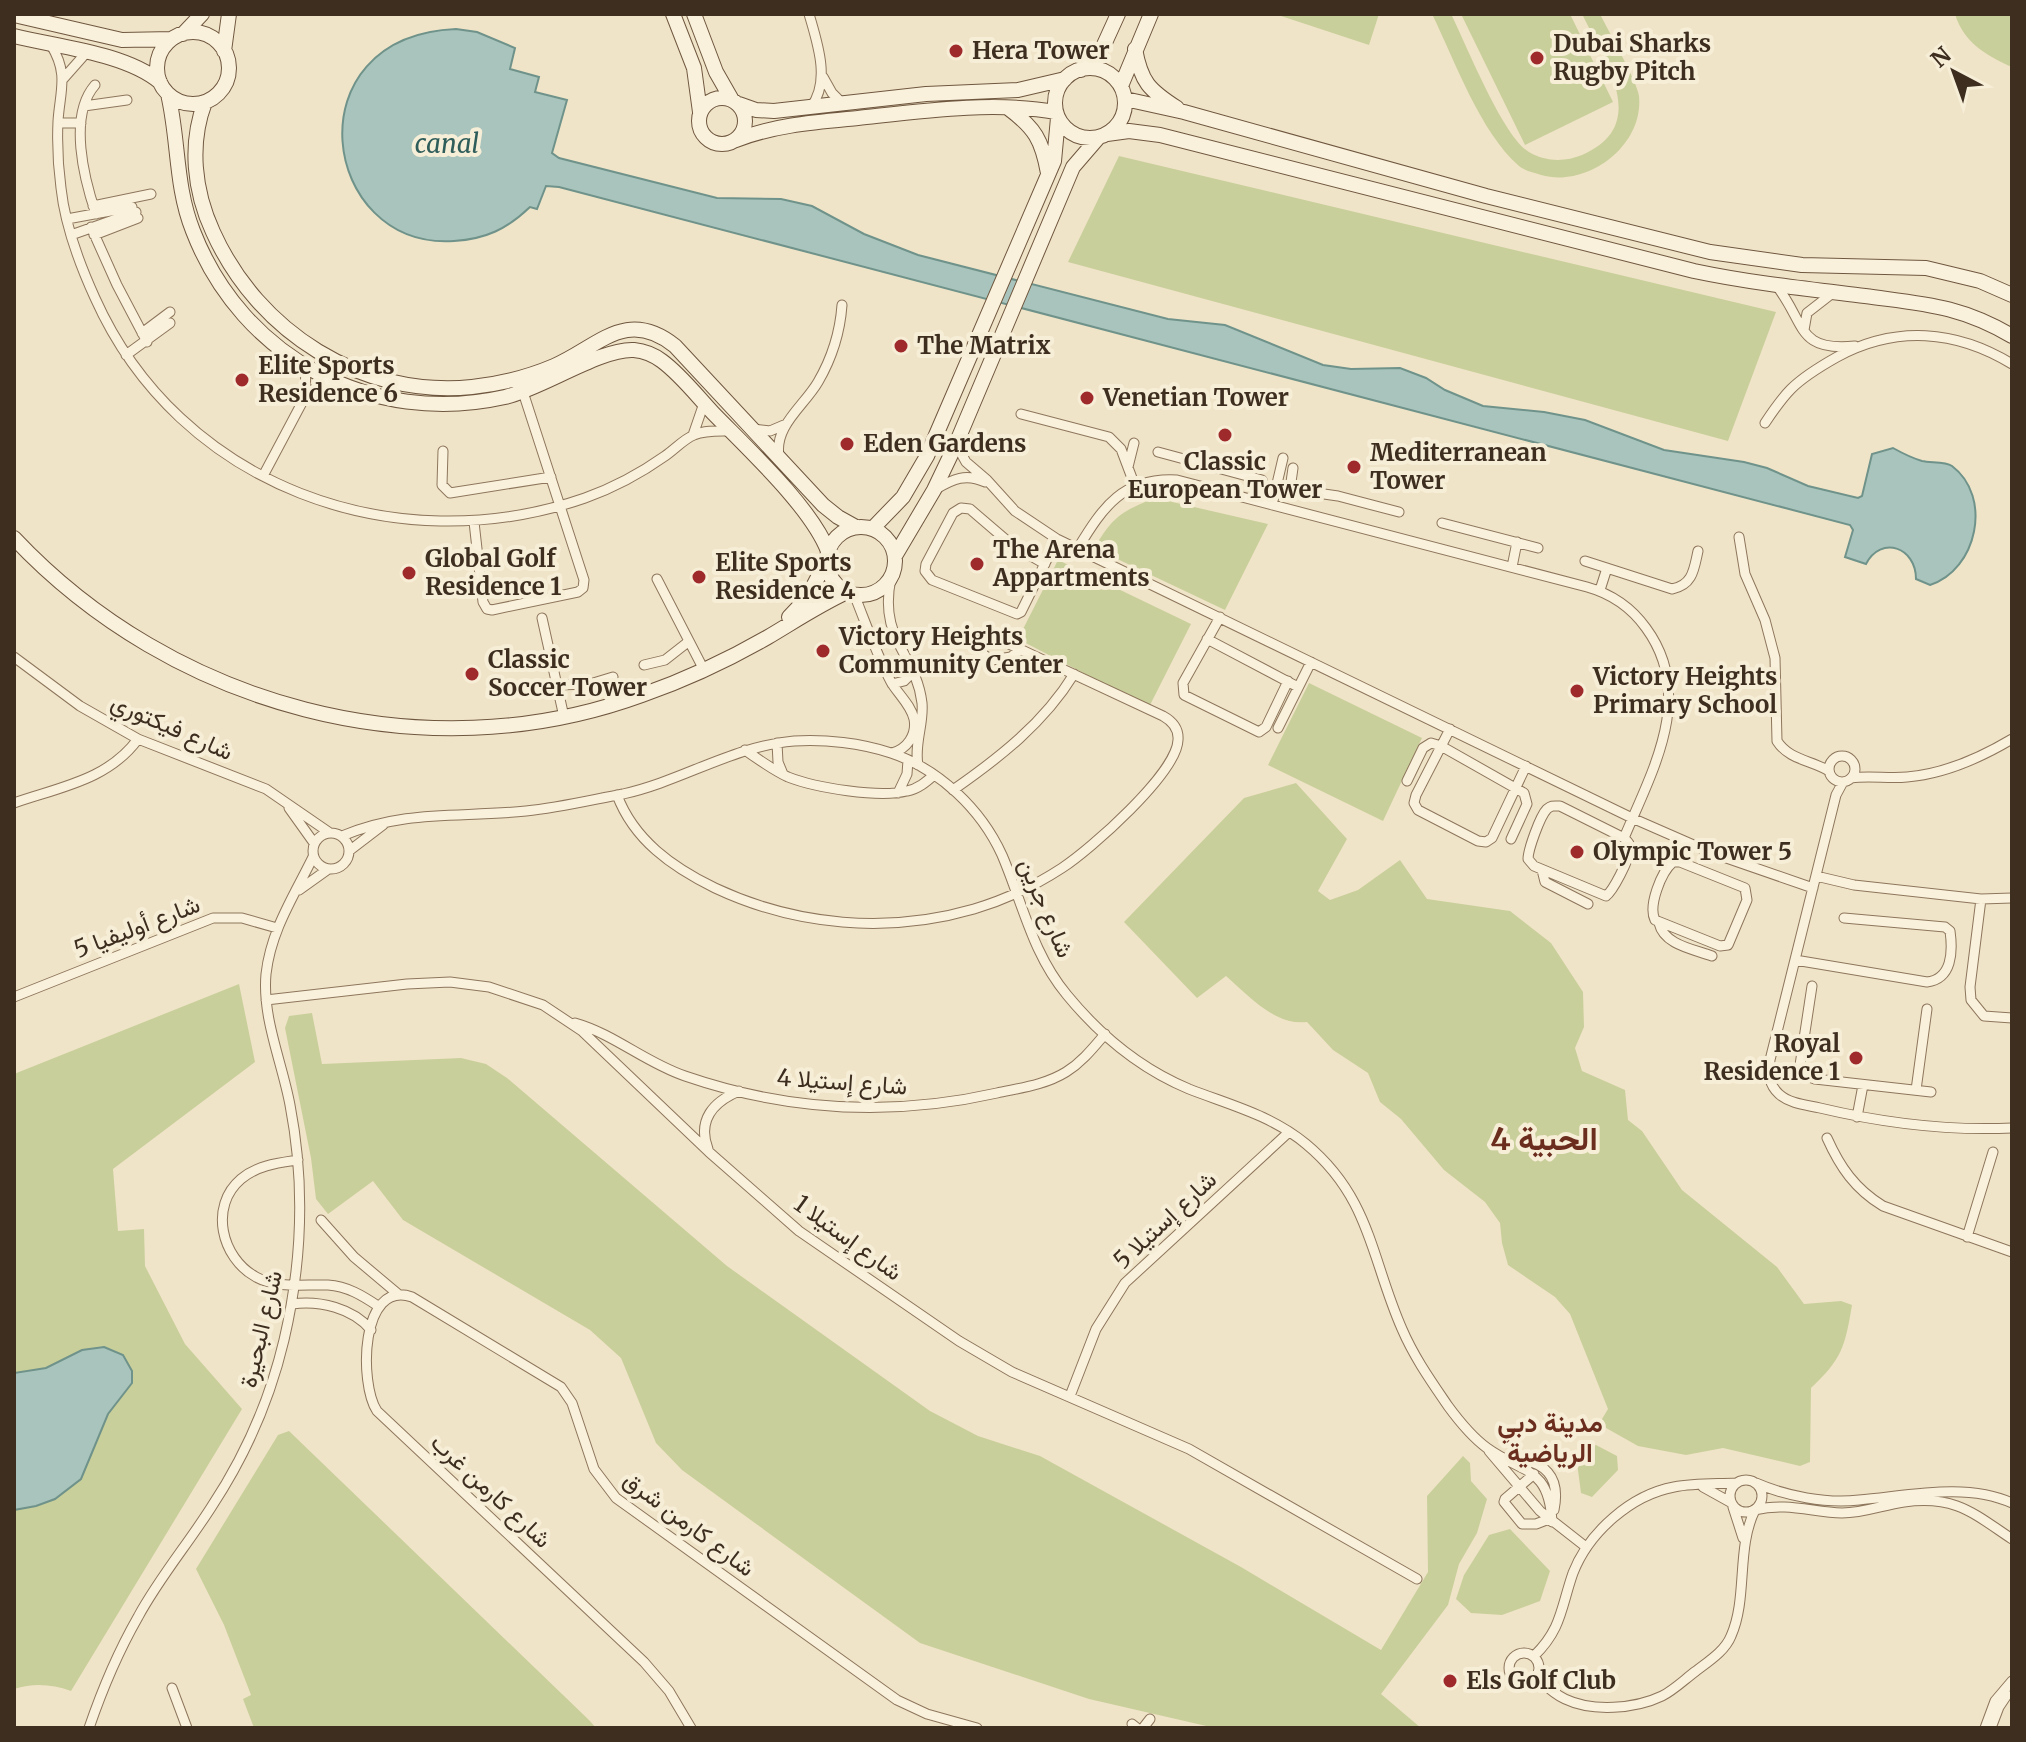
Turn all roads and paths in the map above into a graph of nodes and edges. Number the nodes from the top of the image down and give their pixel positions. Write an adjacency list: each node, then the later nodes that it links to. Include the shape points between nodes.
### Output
1 (202, 14): 10 (street)
2 (229, 14): 13 (street)
3 (673, 14): 29 (street, via 694,68)
4 (694, 14): 24 (street, via 716,72)
5 (809, 14): 16 (street)
6 (1118, 14): 15 (street, via 1103,47)
7 (1151, 14): 12 (street)
8 (14, 15): 10 (street, via 122,40)
9 (14, 36): 11 (street)
10 (178, 37): 13 (street, via 207,35); 20 (street, via 165,46 157,63)
11 (51, 45): 14 (street); 17 (street)
12 (1135, 49): 21 (street); 30 (street, via 1151,90)
13 (224, 51): 23 (street, via 224,86)
14 (86, 53): 17 (street); 20 (street, via 140,69)
15 (1081, 70): 18 (street); 21 (street, via 1099,69 1115,79)
16 (821, 74): 25 (street); 27 (street, via 821,88)
17 (63, 79): 32 (street)
18 (1065, 79): 25 (street, via 1018,90); 31 (street, via 1056,95)
19 (95, 85): 26 (street)
20 (164, 88): 23 (street, via 185,104); 56 (street, via 184,204 204,257 237,308)
21 (1123, 93): 30 (street); 34 (street, via 1123,116)
22 (127, 100): 26 (street)
23 (205, 102): 64 (street, via 195,164 203,206 221,249 267,312 327,357 396,383 469,387 541,371 606,335 639,329 675,346)
24 (735, 102): 27 (street, via 765,111); 29 (street, via 713,99); 35 (street, via 743,111 745,127)
25 (842, 103): 27 (street)
26 (84, 106): 33 (street)
27 (811, 107)
28 (1008, 108): 31 (street); 35 (street, via 833,121); 36 (street, via 1035,133)
29 (700, 112): 35 (street, via 699,127 707,139 721,144)
30 (1184, 112): 38 (street)
31 (1057, 115): 34 (street, via 1070,133 1088,139); 36 (street, via 1056,150)
32 (58, 123): 33 (street); 41 (street)
33 (81, 123): 40 (street)
34 (1103, 136): 39 (street, via 1129,131 1160,135); 68 (street, via 1073,167)
35 (736, 140)
36 (1048, 174): 91 (street, via 920,470)
37 (151, 194): 40 (street)
38 (1486, 196): 39 (street, via 1452,191); 46 (street, via 1710,252 1802,265 1926,268)
39 (1439, 205): 44 (street, via 1672,266)
40 (94, 210): 41 (street); 42 (street, via 135,212)
41 (67, 219): 43 (street)
42 (93, 231): 43 (street); 52 (street)
43 (71, 235): 54 (street, via 99,306)
44 (1776, 285): 45 (street); 50 (street)
45 (1834, 292): 50 (street, via 1807,313); 51 (street, via 1936,305)
46 (2012, 295)
47 (842, 305): 62 (street, via 827,364)
48 (170, 312): 52 (street)
49 (170, 323): 52 (street)
50 (1805, 333): 53 (street, via 1826,347)
51 (2012, 336)
52 (144, 337): 54 (street)
53 (1862, 345): 55 (street, via 1900,336 1939,336 1977,346); 63 (street, via 1801,380)
54 (126, 355): 76 (street, via 174,411)
55 (2012, 364)
56 (306, 366): 57 (street); 59 (street)
57 (333, 380): 58 (street, via 374,397 417,405 464,404); 59 (street)
58 (523, 392): 60 (street, via 607,354 636,351 662,361); 77 (street)
59 (305, 397): 76 (street)
60 (704, 403): 65 (street); 66 (street)
61 (1021, 414): 73 (street, via 1109,437)
62 (787, 423): 64 (street, via 770,431); 72 (street, via 778,440)
63 (1765, 423)
64 (751, 428): 72 (street)
65 (731, 431): 66 (street); 99 (street, via 810,518)
66 (693, 435): 85 (street, via 615,485)
67 (1134, 443): 73 (street)
68 (956, 444): 80 (street); 81 (street)
69 (443, 451): 77 (street, via 442,485 450,493)
70 (1158, 452): 75 (street)
71 (1283, 458): 84 (street)
72 (780, 460): 90 (street, via 830,511)
73 (1128, 467): 79 (street)
74 (1293, 468): 83 (street, via 1294,488)
75 (1238, 473): 78 (street); 82 (street)
76 (263, 476): 88 (street, via 357,513)
77 (551, 477): 85 (street)
78 (1262, 480)
79 (1135, 486): 82 (street, via 1177,480); 96 (street, via 1106,505)
80 (991, 487): 81 (street, via 976,478 959,477); 94 (street)
81 (934, 490): 100 (street)
82 (1233, 494): 84 (street)
83 (1325, 496): 86 (street); 87 (street)
84 (1272, 505): 87 (street)
85 (560, 506): 88 (street); 88 (street, via 583,588 492,610 483,602)
86 (1399, 512)
87 (1319, 517): 103 (street)
88 (474, 522)
89 (1442, 523): 95 (street)
90 (856, 527): 91 (street); 99 (street, via 838,535)
91 (873, 528): 100 (street, via 888,539)
92 (1739, 537): 138 (street, via 1745,574 1775,658 1777,741 1789,755)
93 (14, 538): 126 (street, via 65,588 139,641 260,698 347,719 421,728 496,727)
94 (1057, 539): 96 (street); 102 (street)
95 (1517, 542): 97 (street); 103 (street)
96 (1078, 548): 109 (street)
97 (1538, 548)
98 (1698, 551): 104 (street, via 1691,579 1678,588)
99 (827, 556): 108 (street, via 832,579); 111 (street, via 807,598)
100 (895, 556): 105 (street)
101 (1585, 561): 104 (street)
102 (1045, 564): 102 (street, via 966,507 953,513 925,571 932,580 1014,615 1021,612)
103 (1512, 567): 107 (street)
104 (1607, 568): 107 (street)
105 (891, 578): 108 (street, via 871,593); 119 (street, via 888,615)
106 (657, 579): 113 (street)
107 (1600, 590): 153 (street, via 1641,621 1654,639 1668,678 1669,721)
108 (850, 593): 111 (street); 123 (street)
109 (1220, 617): 112 (street); 116 (street)
110 (542, 618): 124 (street)
111 (768, 637): 118 (street)
112 (1207, 639): 122 (street); 122 (street, via 1183,683 1187,698 1259,732)
113 (688, 642): 117 (street, via 665,660); 118 (street)
114 (1020, 649): 120 (street)
115 (14, 657): 129 (street, شارع فيكتوري, via 80,706)
116 (1311, 662): 125 (street); 128 (street)
117 (644, 665)
118 (704, 670): 126 (street, via 638,697)
119 (912, 673): 123 (street); 135 (street, via 922,704)
120 (1074, 674): 146 (street, via 1023,735); 170 (street, via 1168,719 1177,730 1178,743 1151,785 1116,824 1075,859)
121 (613, 677): 124 (street)
122 (1288, 681): 125 (street)
123 (892, 684): 134 (street, via 914,722 911,739)
124 (557, 685): 126 (street)
125 (1298, 687): 127 (street)
126 (564, 717)
127 (1278, 728)
128 (1450, 729): 132 (street); 136 (street)
129 (138, 739): 150 (street, شارع فيكتوري); 151 (street, via 104,772)
130 (2012, 739): 141 (street, via 1927,774)
131 (777, 743): 133 (street, شارع جرين); 134 (street, شارع جرين, via 826,741); 139 (street)
132 (1441, 746): 143 (street, via 1431,743 1423,748); 144 (street); 144 (street, via 1414,799 1418,810 1486,842)
133 (745, 750): 139 (street); 148 (street, شارع جرين)
134 (892, 753): 135 (street, شارع جرين)
135 (913, 763): 140 (street, شارع جرين); 147 (street)
136 (1526, 766): 144 (street); 145 (street)
137 (1855, 767): 138 (street, via 1839,756); 141 (street); 142 (street)
138 (1831, 770): 142 (street); 149 (street)
139 (783, 774): 147 (street, via 823,786)
140 (934, 775): 146 (street, شارع جرين); 147 (street)
141 (1870, 775): 142 (street)
142 (1847, 780): 149 (street)
143 (1407, 781)
144 (1516, 788): 158 (street, via 1527,804)
145 (1571, 789): 152 (street); 153 (street)
146 (953, 790): 170 (street, شارع جرين, via 994,840)
147 (898, 793)
148 (617, 795): 154 (street, شارع جرين, via 527,811); 170 (street, via 632,828 668,860 731,895 802,917 865,924 928,919 974,909)
149 (1836, 795): 167 (street)
150 (278, 797): 155 (street, شارع فيكتوري); 160 (street, شارع فيكتوري)
151 (14, 803)
152 (1563, 808): 157 (street); 166 (street, via 1547,810 1528,851 1530,863)
153 (1632, 818): 157 (street); 159 (street)
154 (389, 821): 156 (street, شارع جرين); 161 (street, شارع جرين)
155 (330, 833): 156 (street); 160 (street)
156 (342, 836): 161 (street)
157 (1624, 838): 166 (street, via 1630,850 1608,895)
158 (1511, 839)
159 (1682, 841): 163 (street); 164 (street)
160 (314, 843): 162 (street)
161 (349, 851): 165 (street, via 345,863)
162 (313, 857): 165 (street); 173 (street, شارع البحيرة)
163 (1673, 862): 168 (street); 176 (street, via 1652,906)
164 (1747, 865): 168 (street); 169 (street)
165 (327, 870): 173 (street, شارع البحيرة)
166 (1542, 870): 174 (street, via 1545,882)
167 (1816, 876): 169 (street); 172 (street)
168 (1742, 886): 176 (street, via 1747,900 1728,945)
169 (1813, 888): 179 (street)
170 (1015, 892): 186 (street, شارع جرين, via 1049,971)
171 (2012, 898): 172 (street)
172 (1981, 899): 184 (street, via 1971,1000 1984,1016)
173 (288, 901): 177 (street, شارع البحيرة)
174 (1588, 904)
175 (1844, 918): 179 (street, via 1945,927 1951,937 1947,971 1927,982)
176 (1659, 923): 178 (street, via 1668,940)
177 (277, 928): 181 (street, شارع أوليفيا 5, via 242,918 213,918); 182 (street, شارع البحيرة)
178 (1712, 956)
179 (1795, 960): 191 (street, via 1769,1078 1785,1099)
180 (1812, 986): 187 (street, via 1801,1071 1809,1078)
181 (14, 997)
182 (266, 1000): 185 (street, شارع إستيلا 1, via 407,984 470,984 527,998); 197 (street, شارع البحيرة)
183 (1927, 1009): 188 (street)
184 (2012, 1018)
185 (572, 1022): 189 (street, شارع إستيلا 4, via 667,1069); 195 (street, شارع إستيلا 1)
186 (1105, 1034): 189 (street, شارع إستيلا 4, via 1077,1065 1052,1079 956,1103 850,1108); 193 (street, شارع جرين, via 1160,1074 1249,1109)
187 (1863, 1085): 188 (street); 191 (street)
188 (1916, 1090): 190 (street)
189 (739, 1091): 195 (street, via 721,1099 709,1113 704,1130)
190 (1931, 1092)
191 (1857, 1117): 192 (street, via 1927,1127)
192 (2012, 1128)
193 (1289, 1132): 206 (street, شارع إستيلا 5, via 1125,1283 1096,1329); 207 (street, شارع جرين, via 1320,1156 1358,1205 1419,1364)
194 (1827, 1138): 199 (street, via 1846,1174 1869,1197)
195 (709, 1152): 206 (street, شارع إستيلا 1, via 816,1244 985,1357)
196 (1993, 1152): 199 (street)
197 (298, 1160): 201 (street, شارع البحيرة); 201 (street, via 250,1173 231,1190 222,1213 224,1237 245,1270 269,1283)
198 (321, 1220): 202 (street, شارع كارمن شرق)
199 (1967, 1237): 200 (street)
200 (2012, 1252)
201 (294, 1286): 203 (street, شارع البحيرة); 204 (street, via 338,1286)
202 (398, 1294): 204 (street); 232 (street, شارع كارمن شرق, via 412,1297 561,1387 572,1403 594,1469 630,1509 897,1700)
203 (292, 1304): 205 (street, via 316,1303 352,1313); 229 (street, شارع البحيرة, via 273,1380 244,1451 138,1616)
204 (378, 1306): 205 (street, شارع كارمن غرب)
205 (371, 1330): 231 (street, شارع كارمن غرب, via 367,1385 377,1411 644,1662)
206 (1070, 1396): 221 (street, شارع إستيلا 1, via 1189,1449)
207 (1487, 1448): 208 (street, شارع جرين); 213 (street, شارع جرين)
208 (1503, 1457): 209 (street, شارع جرين); 217 (street, via 1536,1464 1551,1476 1556,1494)
209 (1534, 1474): 213 (street); 217 (street, via 1547,1493)
210 (1736, 1483): 211 (street); 212 (street); 215 (street, via 1730,1492)
211 (1756, 1483): 214 (street, via 1833,1500 1971,1493); 216 (street, via 1762,1496)
212 (1696, 1485): 215 (street); 220 (street, via 1643,1498)
213 (1518, 1487): 217 (street, شارع جرين); 217 (street, via 1504,1502 1522,1524)
214 (2012, 1503)
215 (1732, 1505): 216 (street, via 1741,1512); 219 (street)
216 (1755, 1510): 218 (street, via 1790,1506 1846,1513 1904,1502 1943,1502 1974,1512); 219 (street)
217 (1550, 1520): 220 (street, شارع جرين)
218 (2012, 1539)
219 (1744, 1541): 223 (street, via 1732,1634 1718,1653 1669,1692 1641,1704 1590,1706 1566,1699)
220 (1586, 1547): 222 (street, via 1558,1624)
221 (1417, 1579)
222 (1534, 1656): 223 (street, via 1539,1666); 223 (street, via 1516,1654 1508,1669 1520,1682)
223 (1536, 1677)
224 (2012, 1681): 228 (street, via 1995,1701)
225 (172, 1688): 230 (street)
226 (2012, 1689): 228 (street)
227 (1150, 1719): 233 (street)
228 (1992, 1727)
229 (89, 1728)
230 (187, 1728)
231 (691, 1728)
232 (977, 1728)
233 (1143, 1728)

